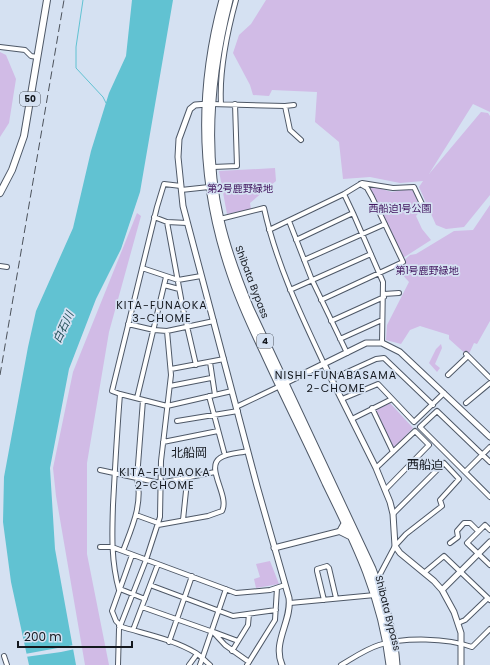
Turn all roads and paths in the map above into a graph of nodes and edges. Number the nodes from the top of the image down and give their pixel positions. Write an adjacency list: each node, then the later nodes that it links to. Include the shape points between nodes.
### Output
1 (47, 0): 6 (main road, 50)
2 (223, 0): 7 (highway, Shibata Bypass / 4, via 212,46)
3 (229, 0): 7 (highway, Shibata Bypass / 4)
4 (236, 0): 8 (street, via 220,88)
5 (0, 47): 6 (street, via 25,50)
6 (36, 57): 17 (main road, 50, via 22,143)
7 (208, 104): 8 (street); 13 (highway, Shibata Bypass / 4); 15 (highway, Shibata Bypass / 4, via 206,152); 16 (street, via 191,107 182,127 178,147)
8 (221, 104): 9 (street)
9 (235, 104): 11 (street); 13 (street, via 237,166)
10 (294, 105): 11 (street)
11 (285, 106): 12 (street, via 290,130)
12 (301, 140)
13 (213, 167): 22 (highway, Shibata Bypass / 4)
14 (360, 184): 18 (street); 19 (street, via 393,188 414,187); 26 (street, via 369,191)
15 (209, 187): 16 (street); 66 (highway, Shibata Bypass / 4, via 220,240 231,276)
16 (181, 188): 21 (street, via 164,184); 25 (street)
17 (0, 193)
18 (344, 194): 20 (street); 23 (street)
19 (424, 208)
20 (354, 213): 28 (street); 29 (street)
21 (154, 217): 24 (street); 34 (street)
22 (220, 219): 27 (street, via 264,208); 66 (highway, Shibata Bypass / 4, via 236,275)
23 (289, 221): 27 (street); 29 (street)
24 (167, 222): 25 (street); 38 (street)
25 (187, 222): 36 (street)
26 (385, 224): 28 (street); 35 (street, via 403,262)
27 (269, 230): 42 (street)
28 (362, 234): 30 (street); 31 (street)
29 (296, 240): 31 (street)
30 (371, 254): 35 (street); 39 (street)
31 (304, 260): 39 (street)
32 (0, 266): 33 (street)
33 (7, 267)
34 (142, 268): 37 (street); 49 (street)
35 (380, 272): 44 (street); 45 (street)
36 (201, 276): 38 (street); 48 (street)
37 (166, 277): 38 (street); 40 (street)
38 (178, 280): 41 (street)
39 (312, 280): 42 (street); 45 (street)
40 (164, 285): 41 (street); 51 (street)
41 (179, 289): 50 (street)
42 (290, 290): 58 (street)
43 (399, 293): 44 (street)
44 (384, 295): 46 (street); 47 (street)
45 (321, 300): 47 (street)
46 (382, 320): 53 (street); 54 (street)
47 (331, 321): 53 (street)
48 (214, 322): 50 (street); 56 (street)
49 (128, 324): 51 (street); 70 (street, via 112,391)
50 (187, 326): 52 (street); 59 (street)
51 (154, 330): 52 (street); 73 (street)
52 (167, 331): 60 (street)
53 (340, 339): 55 (street)
54 (382, 342): 55 (street, via 366,344); 69 (street, via 400,352)
55 (347, 353): 58 (street)
56 (224, 359): 57 (street); 68 (street)
57 (210, 362): 59 (street); 62 (street)
58 (324, 364): 64 (street); 66 (street)
59 (196, 365): 60 (street)
60 (171, 369): 67 (street)
61 (448, 375): 63 (street, via 467,355)
62 (211, 378): 67 (street); 71 (street)
63 (490, 378)
64 (332, 379): 74 (street); 78 (street, via 376,359 384,358)
65 (490, 383): 77 (street)
66 (282, 384): 81 (street); 107 (highway, Shibata Bypass / 4); 128 (highway, Shibata Bypass / 4, via 364,550)
67 (170, 386): 79 (street)
68 (232, 392): 71 (street); 81 (street)
69 (444, 393): 78 (street); 86 (street)
70 (120, 394): 73 (street); 98 (street)
71 (215, 395): 72 (street)
72 (209, 396): 79 (street); 82 (street)
73 (137, 398): 76 (street)
74 (342, 399): 75 (street, via 378,384); 83 (street)
75 (392, 399): 78 (street, via 414,422); 80 (street)
76 (143, 400): 79 (street); 100 (street)
77 (466, 403)
78 (433, 405)
79 (167, 406): 87 (street)
80 (372, 408): 83 (street); 91 (street)
81 (237, 409): 82 (street); 90 (street)
82 (214, 415): 84 (street); 85 (street)
83 (352, 419): 94 (street)
84 (177, 421)
85 (218, 431): 87 (street); 89 (street)
86 (490, 438)
87 (163, 442): 101 (street)
88 (490, 448): 92 (street)
89 (224, 452)
90 (248, 452): 96 (street, via 220,458); 118 (street)
91 (393, 452): 94 (street); 102 (street, via 415,431 429,445)
92 (483, 455): 93 (street); 97 (street); 97 (street, via 437,411 420,427)
93 (490, 462)
94 (376, 468): 102 (street)
95 (100, 470): 98 (street)
96 (215, 472): 99 (street); 106 (street, via 225,504 222,511)
97 (466, 472): 103 (street)
98 (113, 473): 100 (street); 117 (street)
99 (184, 477): 101 (street); 106 (street, via 186,491)
100 (136, 478): 101 (street); 105 (street, via 139,490)
101 (160, 483): 108 (street)
102 (385, 490): 104 (street)
103 (490, 497)
104 (393, 514): 115 (street); 115 (street, via 444,464 459,478 440,500 442,506 406,534)
105 (136, 515): 108 (street); 119 (street)
106 (183, 520): 108 (street)
107 (346, 522): 110 (highway); 112 (highway, Shibata Bypass / 4)
108 (158, 524): 122 (street)
109 (490, 530): 111 (street, via 484,525)
110 (341, 531): 112 (highway); 118 (street)
111 (478, 531): 114 (street, via 470,523 464,523 457,531 458,538); 120 (street, via 467,543)
112 (353, 537): 136 (highway, Shibata Bypass / 4)
113 (490, 542): 120 (street)
114 (450, 543)
115 (395, 546): 125 (street, via 400,553); 128 (street)
116 (100, 547): 117 (street)
117 (112, 547): 119 (street); 133 (street)
118 (274, 548): 129 (street)
119 (122, 551): 121 (street)
120 (478, 554): 124 (street); 126 (street)
121 (132, 555): 122 (street); 133 (street)
122 (146, 560): 123 (street); 135 (street)
123 (158, 564): 127 (street); 130 (street)
124 (490, 566)
125 (425, 572): 126 (street, via 444,556); 134 (street)
126 (460, 572): 134 (street); 140 (street)
127 (192, 576): 132 (street); 137 (street)
128 (376, 580): 155 (highway, Shibata Bypass / 4, via 384,603)
129 (285, 585): 131 (street); 142 (street)
130 (150, 586): 137 (street); 139 (street)
131 (277, 588): 132 (street, via 243,593); 145 (street)
132 (226, 589): 144 (street)
133 (120, 590): 135 (street); 149 (street, via 112,611)
134 (442, 590): 148 (street)
135 (132, 594): 139 (street); 149 (street)
136 (376, 595): 138 (street); 155 (highway, Shibata Bypass / 4)
137 (184, 598): 144 (street); 147 (street)
138 (336, 598): 141 (street); 141 (street, via 327,566 316,571)
139 (145, 599): 143 (street)
140 (489, 599): 148 (street)
141 (324, 600): 142 (street)
142 (290, 603): 167 (street, via 279,651)
143 (142, 607): 147 (street); 151 (street)
144 (219, 610): 146 (street, via 233,616); 152 (street)
145 (276, 610): 146 (street); 161 (street, via 275,620)
146 (249, 614): 153 (street, via 248,625)
147 (177, 620): 152 (street); 154 (street)
148 (458, 623): 156 (street)
149 (120, 626): 151 (street); 163 (street)
150 (490, 628): 156 (street, via 472,647)
151 (133, 630): 154 (street)
152 (212, 632): 153 (street); 157 (street); 160 (street)
153 (238, 641): 157 (street)
154 (169, 642): 158 (street)
155 (390, 643): 156 (street, via 417,640); 168 (street, via 379,645); 169 (highway, Shibata Bypass / 4); 170 (highway, Shibata Bypass / 4)
156 (461, 643): 171 (street)
157 (232, 651): 161 (street)
158 (197, 654): 160 (street); 164 (street)
159 (4, 656): 162 (street)
160 (202, 658): 165 (street); 166 (street)
161 (248, 664)
162 (7, 665)
163 (118, 665)
164 (189, 665)
165 (200, 665)
166 (210, 665)
167 (282, 665)
168 (341, 665)
169 (390, 665)
170 (396, 665)
171 (461, 665)

